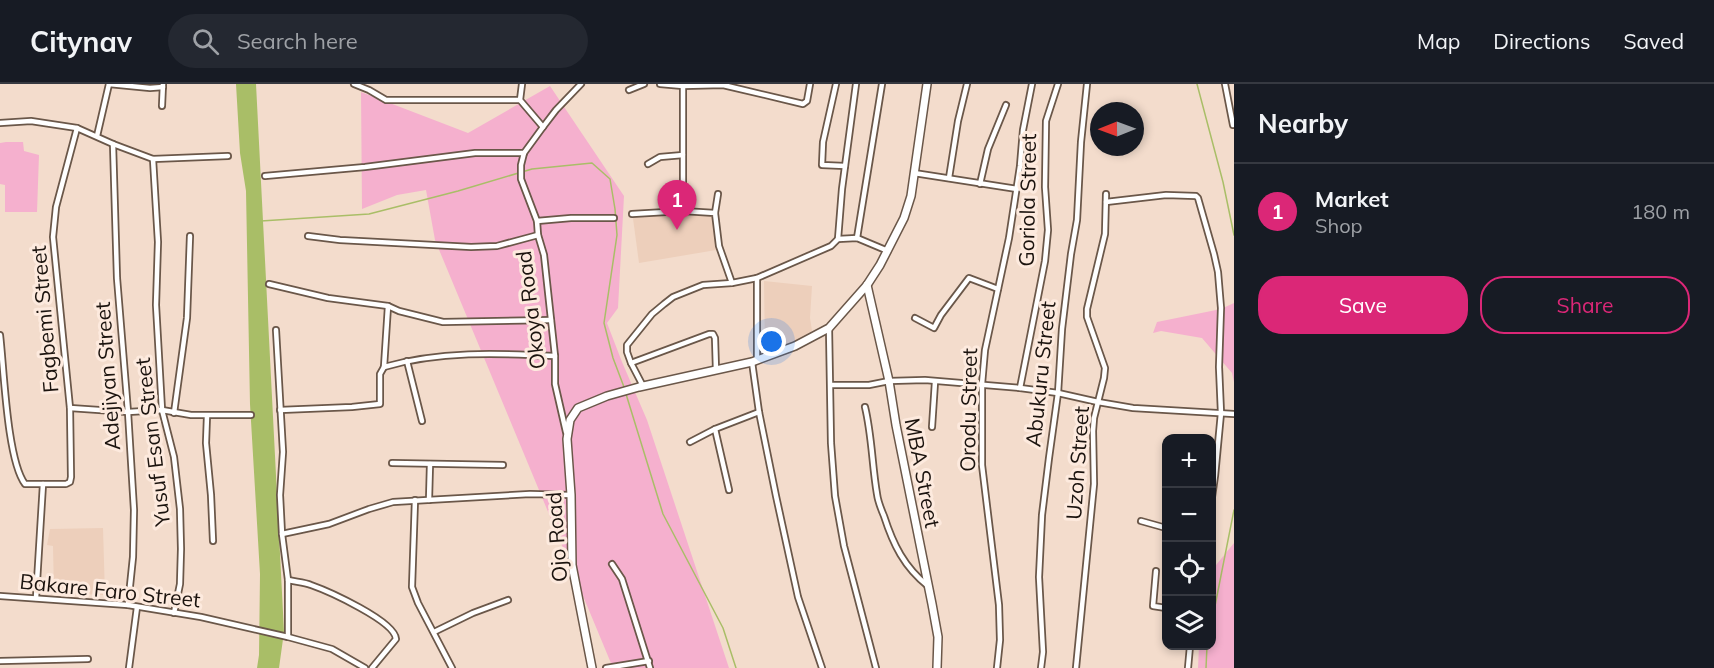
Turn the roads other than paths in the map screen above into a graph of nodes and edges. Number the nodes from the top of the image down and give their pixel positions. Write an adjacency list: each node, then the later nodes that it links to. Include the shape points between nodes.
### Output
1 (109, 84): 18 (street); 27 (street)
2 (354, 84): 20 (street, via 386,100)
3 (522, 84): 20 (street)
4 (581, 84): 25 (street)
5 (644, 84): 19 (street)
6 (660, 84): 17 (street)
7 (810, 84): 17 (street, via 807,101 802,104 723,85)
8 (836, 84): 34 (street, via 822,165)
9 (856, 84): 34 (street)
10 (882, 84): 52 (street)
11 (927, 84): 35 (street)
12 (967, 84): 37 (street)
13 (1032, 84): 39 (street, Orodu Street)
14 (1058, 84): 76 (street, Goriola Street, via 1046,121 1046,261)
15 (1087, 84): 77 (street, Abukuru Street)
16 (1225, 84): 24 (street)
17 (683, 85): 30 (street)
18 (163, 86): 22 (street)
19 (629, 90)
20 (520, 100): 25 (street)
21 (1006, 105): 38 (street, via 988,149)
22 (162, 106)
23 (0, 123): 26 (street, via 32,121)
24 (1233, 125)
25 (543, 127): 29 (street)
26 (77, 128): 27 (street); 80 (street, Fagbemi Street, via 56,207 53,237)
27 (97, 136): 28 (street)
28 (113, 144): 32 (street); 83 (street, Adejiyan Street, via 117,278)
29 (524, 153): 36 (street, via 475,153); 47 (street, Okoya Road, via 521,179)
30 (683, 155): 33 (street, via 660,157); 43 (street)
31 (228, 156): 32 (street)
32 (153, 159): 81 (street, Yusuf Esan Street)
33 (648, 164)
34 (845, 166): 51 (street)
35 (914, 173): 37 (street); 53 (street, via 904,218)
36 (265, 176)
37 (949, 178): 38 (street)
38 (980, 184): 39 (street)
39 (1017, 189): 58 (street, Orodu Street)
40 (718, 194): 44 (street)
41 (1106, 194): 42 (street, Uzoh Street)
42 (1106, 202): 78 (street, Uzoh Street, via 1105,234 1087,309 1105,368); 86 (street, via 1166,195 1198,198 1218,272 1219,367)
43 (683, 211): 44 (street); 45 (street)
44 (715, 213): 55 (street, via 719,246)
45 (632, 214)
46 (614, 218): 47 (street)
47 (537, 221): 50 (street, Okoya Road)
48 (190, 236): 85 (street, via 187,318)
49 (308, 236): 50 (street, via 471,247 497,246)
50 (538, 236): 61 (street, Okoya Road, via 544,255)
51 (838, 238): 52 (street); 54 (street, via 831,246)
52 (857, 238): 53 (street)
53 (888, 251): 57 (street)
54 (757, 278): 55 (street); 67 (street)
55 (732, 283): 68 (street, via 703,285 664,304 627,345)
56 (269, 284): 59 (street, via 328,298)
57 (867, 285): 62 (street); 71 (street, MBA Street)
58 (998, 289): 60 (street, via 969,278 934,328); 73 (street, Orodu Street)
59 (388, 306): 61 (street, via 443,322); 69 (street)
60 (915, 318)
61 (551, 320): 65 (street, Okoya Road)
62 (829, 328): 67 (street); 74 (street)
63 (276, 330): 82 (street)
64 (0, 335): 98 (street, via 16,464 25,484)
65 (555, 356): 66 (street, via 473,353); 93 (street, Okoya Road, via 555,384)
66 (407, 361): 69 (street); 90 (street)
67 (754, 361): 70 (street); 84 (street)
68 (631, 363): 70 (street, via 713,334); 75 (street)
69 (384, 367): 82 (street, via 380,374 380,404)
70 (716, 370): 75 (street)
71 (889, 381): 72 (street); 74 (street); 111 (street, MBA Street)
72 (935, 382): 73 (street); 91 (street)
73 (982, 384): 76 (street); 135 (street, Orodu Street, via 982,465 999,605)
74 (831, 385): 133 (street, via 835,496)
75 (641, 386): 93 (street, via 578,408 570,420)
76 (1020, 388): 77 (street)
77 (1058, 393): 78 (street); 136 (street, Abukuru Street, via 1042,515)
78 (1098, 402): 86 (street); 137 (street, Uzoh Street, via 1093,431 1093,506)
79 (865, 407): 111 (street, via 877,496 888,528 907,566)
80 (70, 408): 83 (street); 98 (street, Fagbemi Street, via 70,482)
81 (162, 410): 83 (street); 85 (street); 118 (street, Yusuf Esan Street, via 174,457 180,509 180,584)
82 (280, 410): 106 (street)
83 (128, 412): 115 (street, Adejiyan Street, via 134,510)
84 (759, 412): 92 (street); 132 (street, via 798,597)
85 (174, 413): 89 (street)
86 (1224, 414): 87 (street); 99 (street)
87 (1234, 414)
88 (251, 415): 89 (street)
89 (207, 416): 107 (street)
90 (422, 421)
91 (932, 427)
92 (715, 429): 94 (street); 100 (street)
93 (567, 439): 101 (street, Ojo Road)
94 (690, 442)
95 (392, 463): 96 (street)
96 (430, 464): 97 (street); 103 (street)
97 (503, 465)
98 (43, 484): 113 (street)
99 (1213, 488)
100 (729, 490)
101 (571, 495): 103 (street); 129 (street, Ojo Road, via 572,565)
102 (415, 500): 103 (street); 106 (street, via 393,502 329,524); 119 (street, via 412,587)
103 (429, 500)
104 (1141, 521): 105 (street)
105 (1162, 527)
106 (282, 534): 110 (street)
107 (213, 541)
108 (612, 564): 124 (street, via 622,579)
109 (1156, 571): 117 (street, via 1154,606)
110 (288, 580): 120 (street); 127 (street, via 332,594 392,628 396,639)
111 (928, 586): 134 (street, MBA Street, via 938,636)
112 (0, 596): 113 (street, Bakare Faro Street)
113 (36, 598): 115 (street, Bakare Faro Street)
114 (507, 600): 119 (street)
115 (128, 605): 116 (street, Bakare Faro Street)
116 (137, 607): 118 (street, Bakare Faro Street); 125 (street)
117 (1162, 607)
118 (174, 613): 120 (street, Bakare Faro Street)
119 (434, 632): 128 (street)
120 (288, 637): 126 (street, Bakare Faro Street, via 332,650)
121 (1190, 650): 138 (street)
122 (88, 659): 123 (street)
123 (0, 661)
124 (649, 661): 130 (street); 131 (street)
125 (129, 668)
126 (364, 668)
127 (372, 668)
128 (452, 668)
129 (592, 668)
130 (606, 668)
131 (650, 668)
132 (822, 668)
133 (876, 668)
134 (937, 668)
135 (998, 668)
136 (1041, 668)
137 (1076, 668)
138 (1188, 668)

